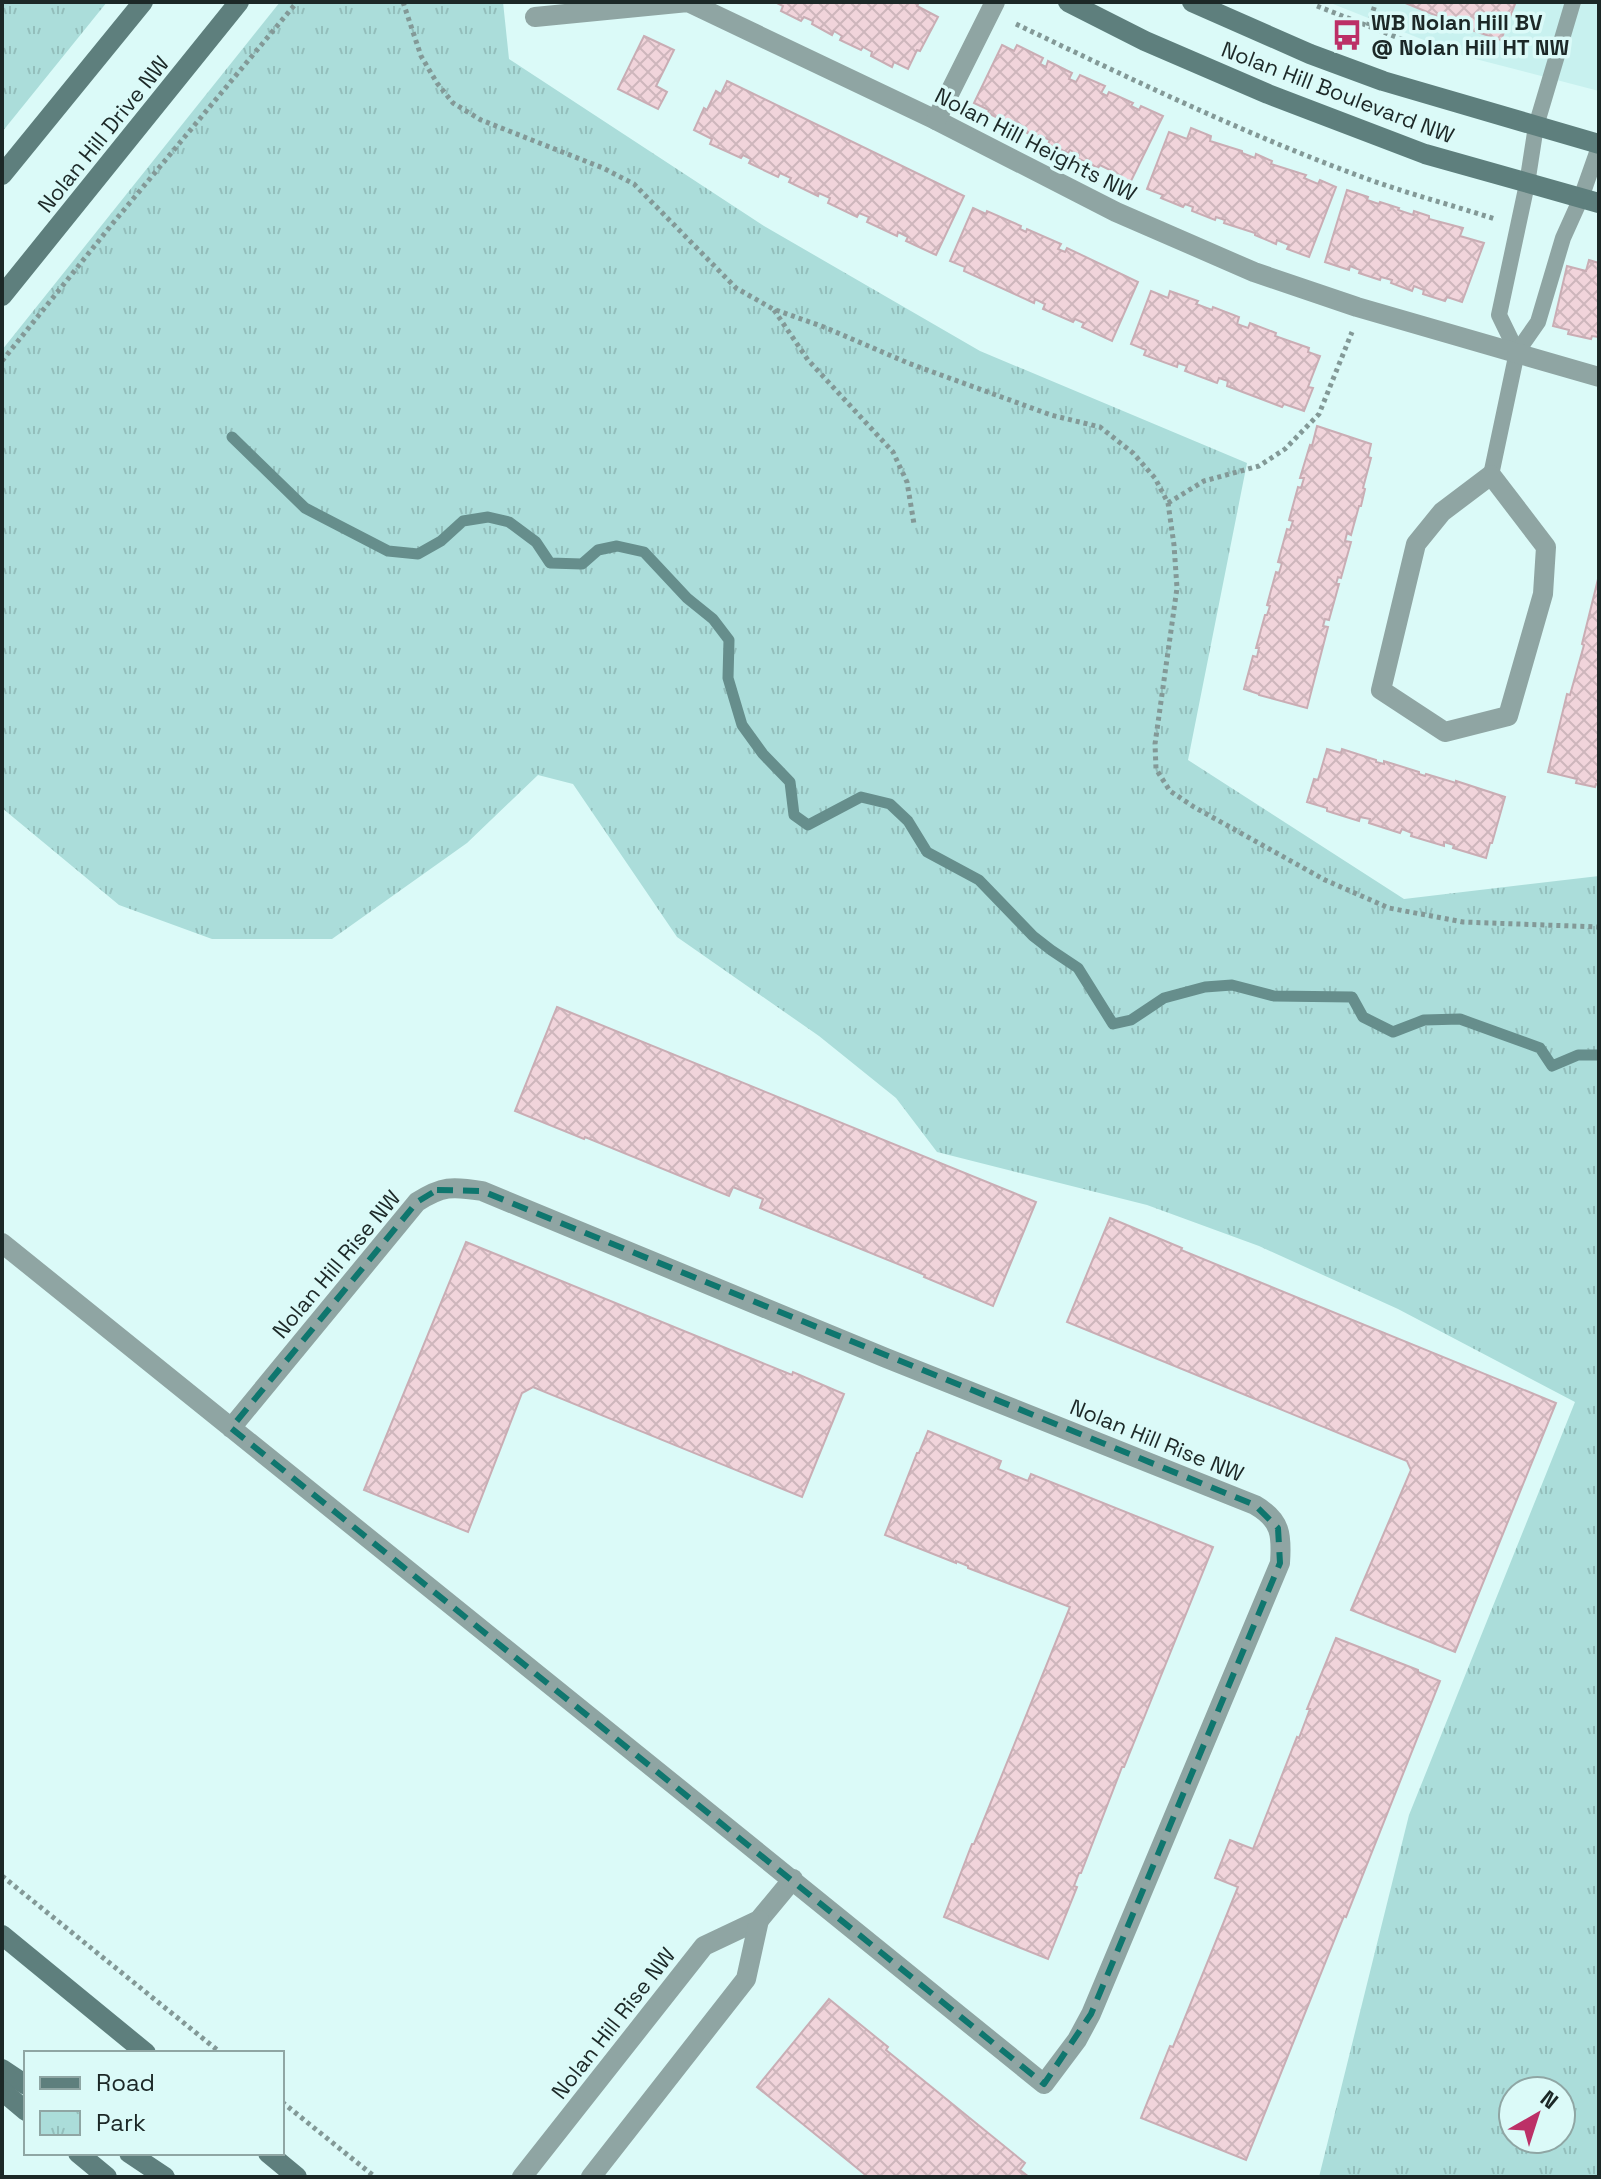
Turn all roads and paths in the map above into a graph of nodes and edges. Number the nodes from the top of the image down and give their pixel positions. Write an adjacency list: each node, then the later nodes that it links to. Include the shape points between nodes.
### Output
1 (143, 2): 17 (street)
2 (239, 2): 21 (street, Nolan Hill Drive NW)
3 (297, 2): 25 (path)
4 (403, 2): 23 (path, via 421,56 453,103 481,120 634,184 736,288)
5 (1068, 2): 18 (street, Nolan Hill Boulevard NW, via 1268,94 1425,154)
6 (1192, 2): 15 (street, Nolan Hill Boulevard NW, via 1383,81)
7 (1376, 2): 12 (path)
8 (1573, 2): 15 (lane)
9 (1317, 6): 12 (path)
10 (993, 7): 14 (street); 20 (path, via 1158,92 1271,141 1375,182)
11 (535, 17): 14 (street, Nolan Hill Heights NW, via 688,2)
12 (1368, 26): 13 (path)
13 (1414, 44)
14 (936, 120): 22 (street, Nolan Hill Heights NW, via 1116,212 1254,272)
15 (1536, 126): 16 (street, Nolan Hill Boulevard NW); 18 (lane)
16 (1599, 145): 19 (lane)
17 (2, 175)
18 (1527, 184): 19 (street, Nolan Hill Boulevard NW); 20 (lane)
19 (1590, 201): 24 (lane, via 1563,238 1538,322)
20 (1518, 226): 24 (lane, via 1499,315)
21 (2, 296)
22 (1357, 307): 24 (street, Nolan Hill Heights NW); 28 (path, via 1319,414 1285,449 1259,466 1204,481)
23 (773, 309): 28 (path, via 1051,415 1100,427 1133,453); 29 (path, via 808,360 893,452 907,482)
24 (1517, 352): 26 (street, Nolan Hill Heights NW); 27 (lane)
25 (2, 361)
26 (1599, 377)
27 (1491, 475): 27 (street, via 1442,512 1416,544 1381,690 1445,732 1508,716 1543,594 1546,547)
28 (1168, 503): 30 (path, via 1177,588 1155,756 1156,769 1170,791 1325,880 1389,908 1463,922)
29 (914, 524)
30 (1599, 927)
31 (2, 1243): 32 (street, Nolan Hill Rise NW)
32 (231, 1428): 34 (street, Nolan Hill Rise NW); 34 (street, Nolan Hill Rise NW, via 417,1202 437,1190 460,1187 482,1191 1270,1514 1278,1528 1280,1563 1091,2014 1044,2084)
33 (2, 1876): 38 (path)
34 (793, 1879): 35 (street, Nolan Hill Rise NW)
35 (759, 1920): 51 (street, Nolan Hill Rise NW, via 704,1946); 52 (street, Nolan Hill Rise NW, via 746,1979)
36 (2, 1935): 37 (street)
37 (144, 2051)
38 (219, 2051)
39 (2, 2069): 40 (street)
40 (24, 2084)
41 (2, 2091): 43 (street)
42 (284, 2104): 50 (path)
43 (24, 2109)
44 (80, 2155): 47 (street)
45 (132, 2155): 48 (street)
46 (270, 2155): 49 (street)
47 (107, 2177)
48 (165, 2177)
49 (297, 2177)
50 (375, 2177)
51 (522, 2177)
52 (591, 2177)

